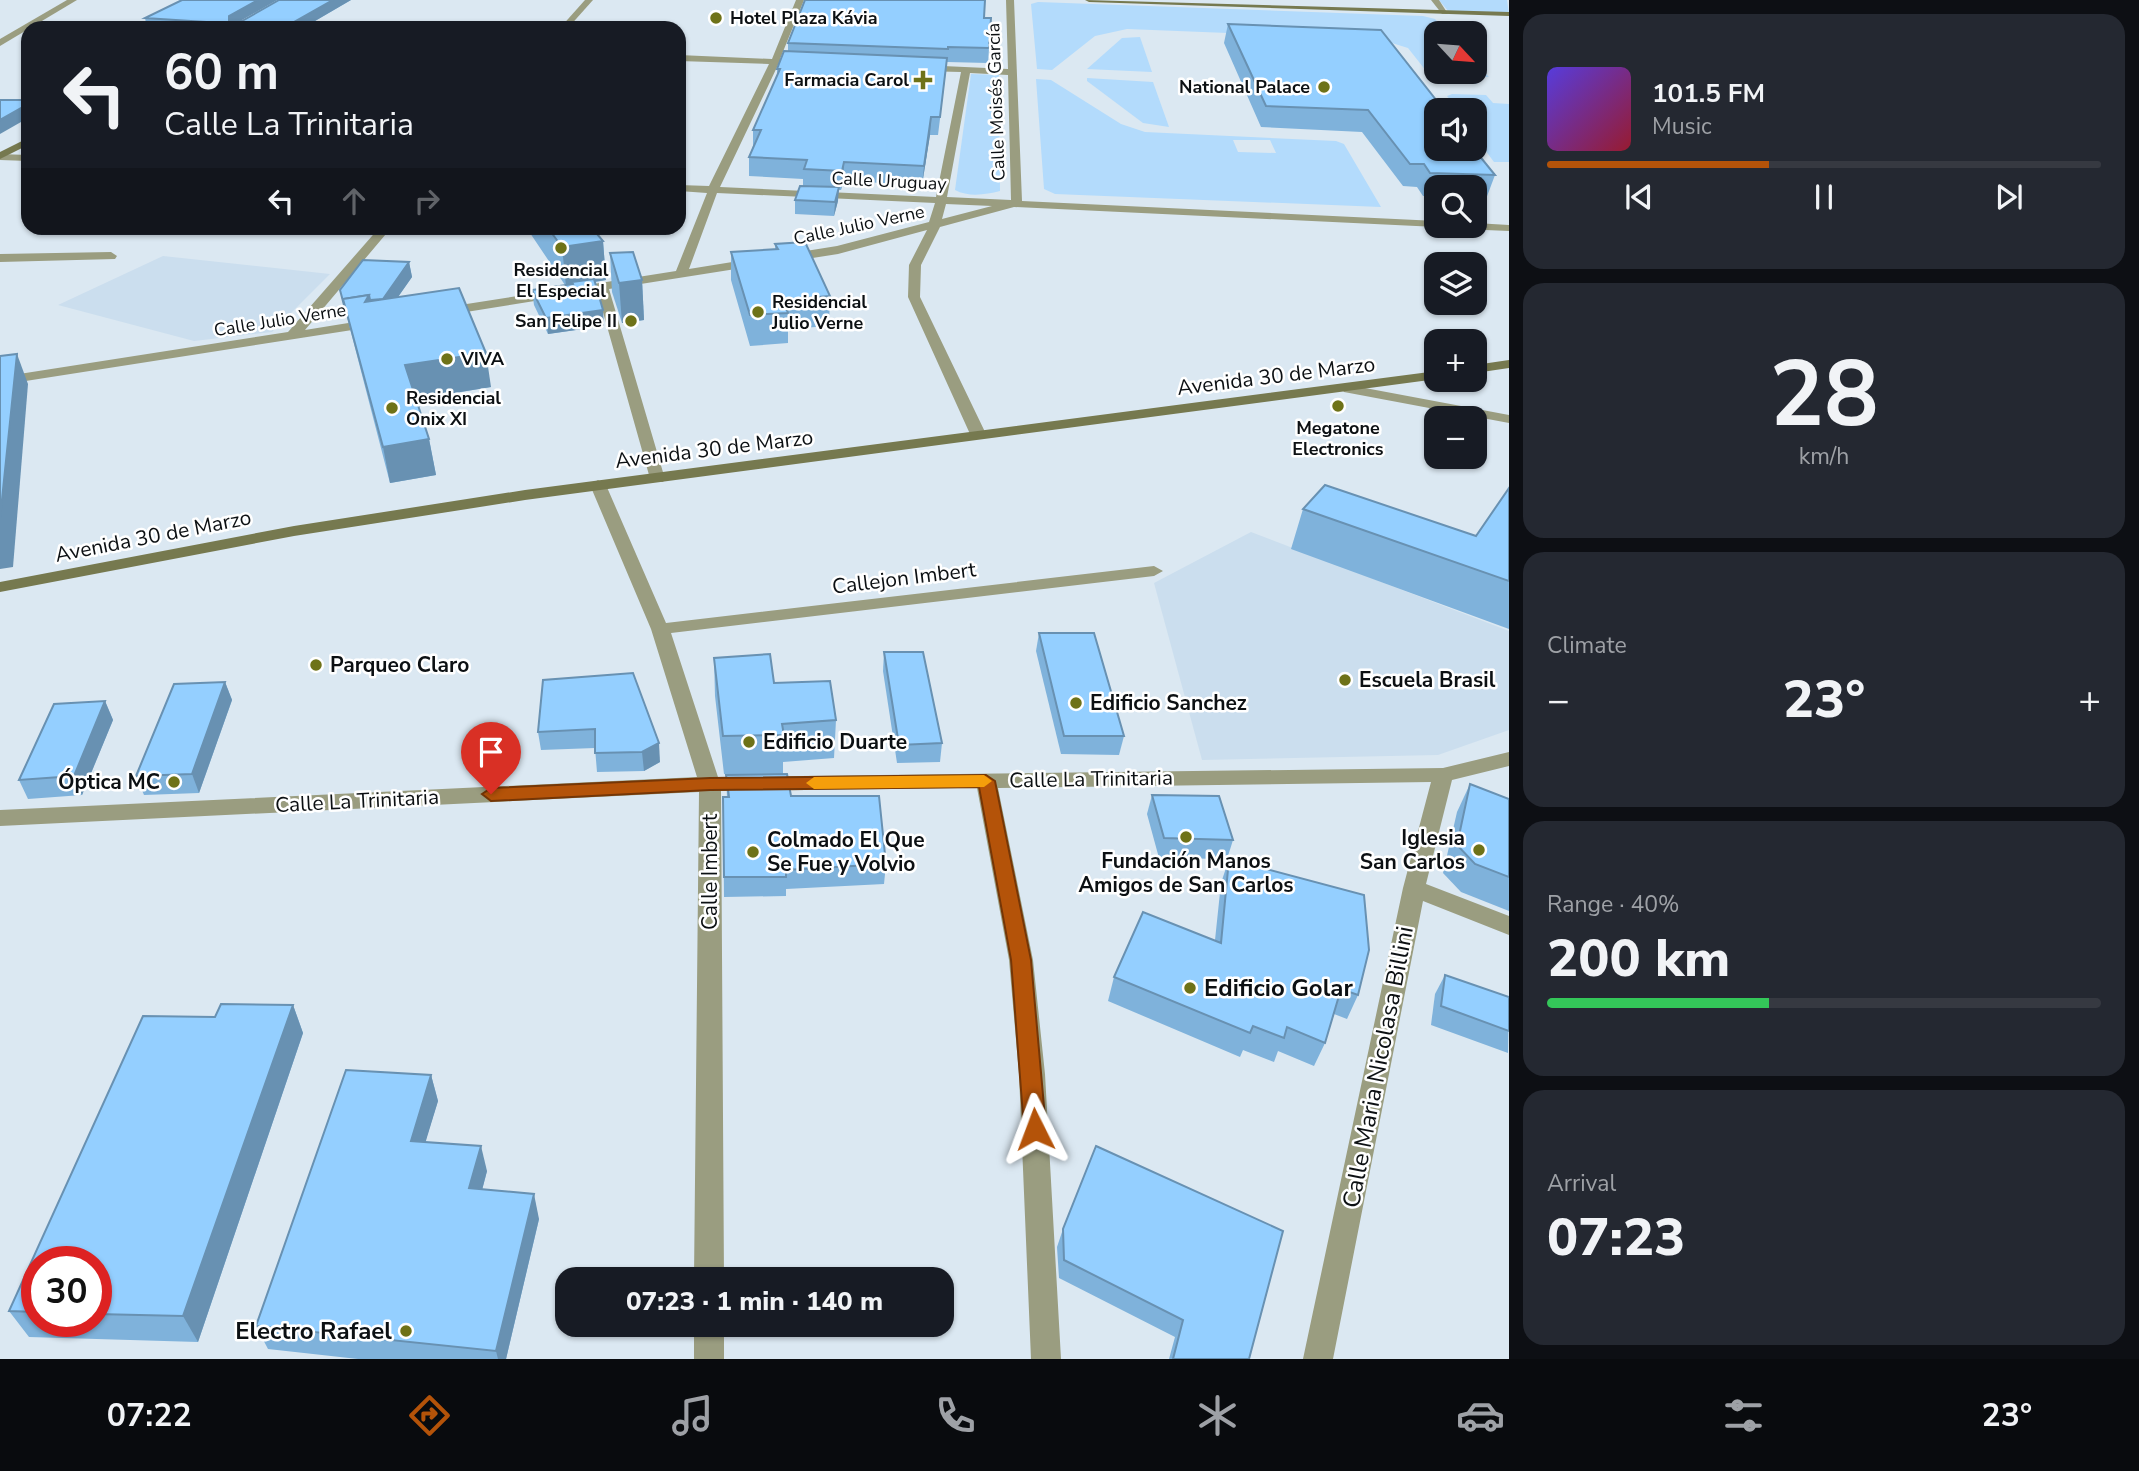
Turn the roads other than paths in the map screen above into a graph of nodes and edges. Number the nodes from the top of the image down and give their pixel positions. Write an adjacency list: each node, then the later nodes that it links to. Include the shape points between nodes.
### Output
1 (73, 0): 10 (street)
2 (589, 0): 11 (street)
3 (800, 0): 17 (street)
4 (1010, 0): 21 (street, Calle Moisés García)
5 (1090, 0): 7 (main road)
6 (1435, 0): 8 (street)
7 (1231, 2): 8 (main road)
8 (1445, 12): 9 (main road)
9 (1509, 15)
10 (37, 21)
11 (570, 21)
12 (21, 30): 14 (street)
13 (21, 31): 15 (street)
14 (0, 32)
15 (0, 43)
16 (686, 58): 17 (street)
17 (775, 62): 18 (street); 26 (street)
18 (816, 64)
19 (911, 67): 20 (street)
20 (966, 69): 21 (street); 27 (street)
21 (1011, 72): 28 (street, Calle Moisés García)
22 (21, 145): 23 (main road)
23 (0, 156): 24 (street)
24 (21, 158)
25 (686, 188): 26 (street, Calle Uruguay)
26 (713, 190): 27 (street, Calle Uruguay); 36 (street)
27 (941, 201): 28 (street, Calle Uruguay); 30 (street)
28 (1017, 204): 29 (street, Calle Uruguay); 30 (street, Calle Julio Verne)
29 (1424, 223)
30 (934, 227): 36 (street, Calle Julio Verne, via 838,250); 47 (street, via 915,265 914,297)
31 (1487, 227): 32 (street)
32 (1509, 228)
33 (379, 235): 40 (street)
34 (0, 257): 35 (street)
35 (111, 257)
36 (681, 274): 37 (street, Calle Julio Verne)
37 (603, 287): 38 (street, Calle Julio Verne); 48 (street)
38 (427, 315)
39 (386, 321): 40 (street, Calle Julio Verne)
40 (292, 336): 44 (street, Calle Julio Verne)
41 (1509, 364): 42 (main road)
42 (1487, 367)
43 (1424, 377): 45 (main road, Avenida 30 de Marzo)
44 (0, 380)
45 (1349, 389): 46 (street); 47 (main road, Avenida 30 de Marzo)
46 (1509, 419)
47 (978, 434): 48 (main road, Avenida 30 de Marzo)
48 (657, 479): 49 (main road, Avenida 30 de Marzo)
49 (598, 485): 51 (main road, Avenida 30 de Marzo, via 294,531); 52 (street, Calle Imbert)
50 (1154, 571): 52 (street, Callejon Imbert)
51 (0, 587)
52 (660, 629): 56 (street, Calle Imbert)
53 (1509, 759): 54 (street, Calle La Trinitaria)
54 (1443, 775): 55 (street, Calle La Trinitaria); 58 (street, Calle Maria Nicolasa Billini)
55 (986, 781): 56 (street, Calle La Trinitaria); 63 (street, via 1021,960 1032,1074)
56 (710, 784): 57 (street, Calle La Trinitaria); 60 (street, Calle Imbert)
57 (0, 818)
58 (1414, 888): 59 (street); 64 (street, Calle Maria Nicolasa Billini)
59 (1509, 926)
60 (709, 1267)
61 (709, 1337): 62 (street)
62 (709, 1359)
63 (1046, 1359)
64 (1318, 1359)

